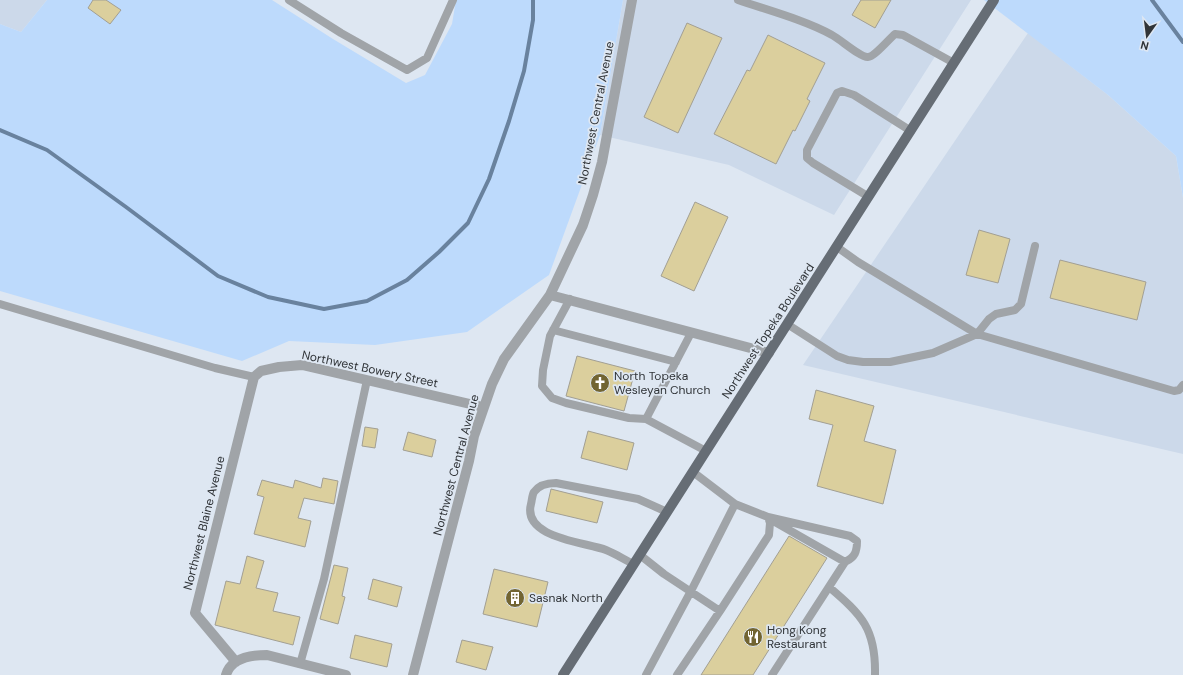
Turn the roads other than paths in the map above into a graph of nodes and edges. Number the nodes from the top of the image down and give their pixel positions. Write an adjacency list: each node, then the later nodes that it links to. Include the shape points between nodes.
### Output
1 (289, 0): 2 (lane, via 407,70 427,58)
2 (453, 0)
3 (632, 0): 11 (street, Northwest Central Avenue, via 602,162 593,195 583,225)
4 (738, 0): 6 (lane, via 823,30 840,39 859,55 872,56 895,34 903,35)
5 (994, 0): 6 (main road, Northwest Topeka Boulevard)
6 (954, 63): 7 (main road, Northwest Topeka Boulevard)
7 (911, 131): 8 (main road, Northwest Topeka Boulevard); 8 (lane, via 854,95 842,91 837,93 806,150 807,158)
8 (868, 197): 10 (main road, Northwest Topeka Boulevard)
9 (1035, 246): 17 (lane, via 1021,304 1015,310 996,314)
10 (836, 247): 14 (main road, Northwest Topeka Boulevard); 17 (lane)
11 (550, 295): 12 (street); 23 (street, Northwest Central Avenue, via 504,359)
12 (570, 299): 15 (lane); 16 (street)
13 (0, 304): 20 (lane, via 215,368)
14 (787, 324): 17 (lane, via 837,356 863,362 890,362 933,353); 18 (main road, Northwest Topeka Boulevard)
15 (553, 330): 19 (lane); 24 (lane, via 543,370 542,386 552,398 628,418)
16 (691, 333): 18 (street); 19 (lane)
17 (977, 334): 22 (lane, via 1174,391)
18 (769, 353): 25 (main road, Northwest Topeka Boulevard)
19 (676, 362): 24 (lane)
20 (254, 377): 21 (street, Northwest Bowery Street, via 261,371 302,365); 36 (street, Northwest Blaine Avenue, via 195,613)
21 (367, 380): 23 (street, Northwest Bowery Street); 37 (lane, via 324,579)
22 (1183, 386)
23 (483, 407): 40 (street, Northwest Central Avenue)
24 (646, 420): 25 (lane)
25 (706, 451): 26 (main road, Northwest Topeka Boulevard)
26 (693, 472): 27 (lane); 28 (main road, Northwest Topeka Boulevard)
27 (735, 504): 29 (lane); 34 (lane)
28 (667, 512): 30 (main road, Northwest Topeka Boulevard); 32 (lane, via 638,499 556,483 548,483 534,493 530,517 544,531 556,537 606,550)
29 (768, 517): 31 (lane); 31 (lane, via 850,536 857,541 857,549 851,559); 35 (lane, via 769,535)
30 (640, 555): 32 (main road, Northwest Topeka Boulevard); 34 (lane)
31 (844, 562): 33 (lane)
32 (634, 564): 41 (main road, Northwest Topeka Boulevard)
33 (828, 587): 44 (lane); 45 (lane, via 849,604 863,620 874,646)
34 (691, 591): 35 (lane); 42 (lane)
35 (720, 610): 43 (lane)
36 (236, 662): 37 (street, via 254,655 267,655); 38 (street, via 227,670)
37 (300, 664): 39 (street)
38 (226, 675)
39 (346, 675)
40 (414, 675)
41 (563, 675)
42 (646, 675)
43 (677, 675)
44 (772, 675)
45 (876, 675)

